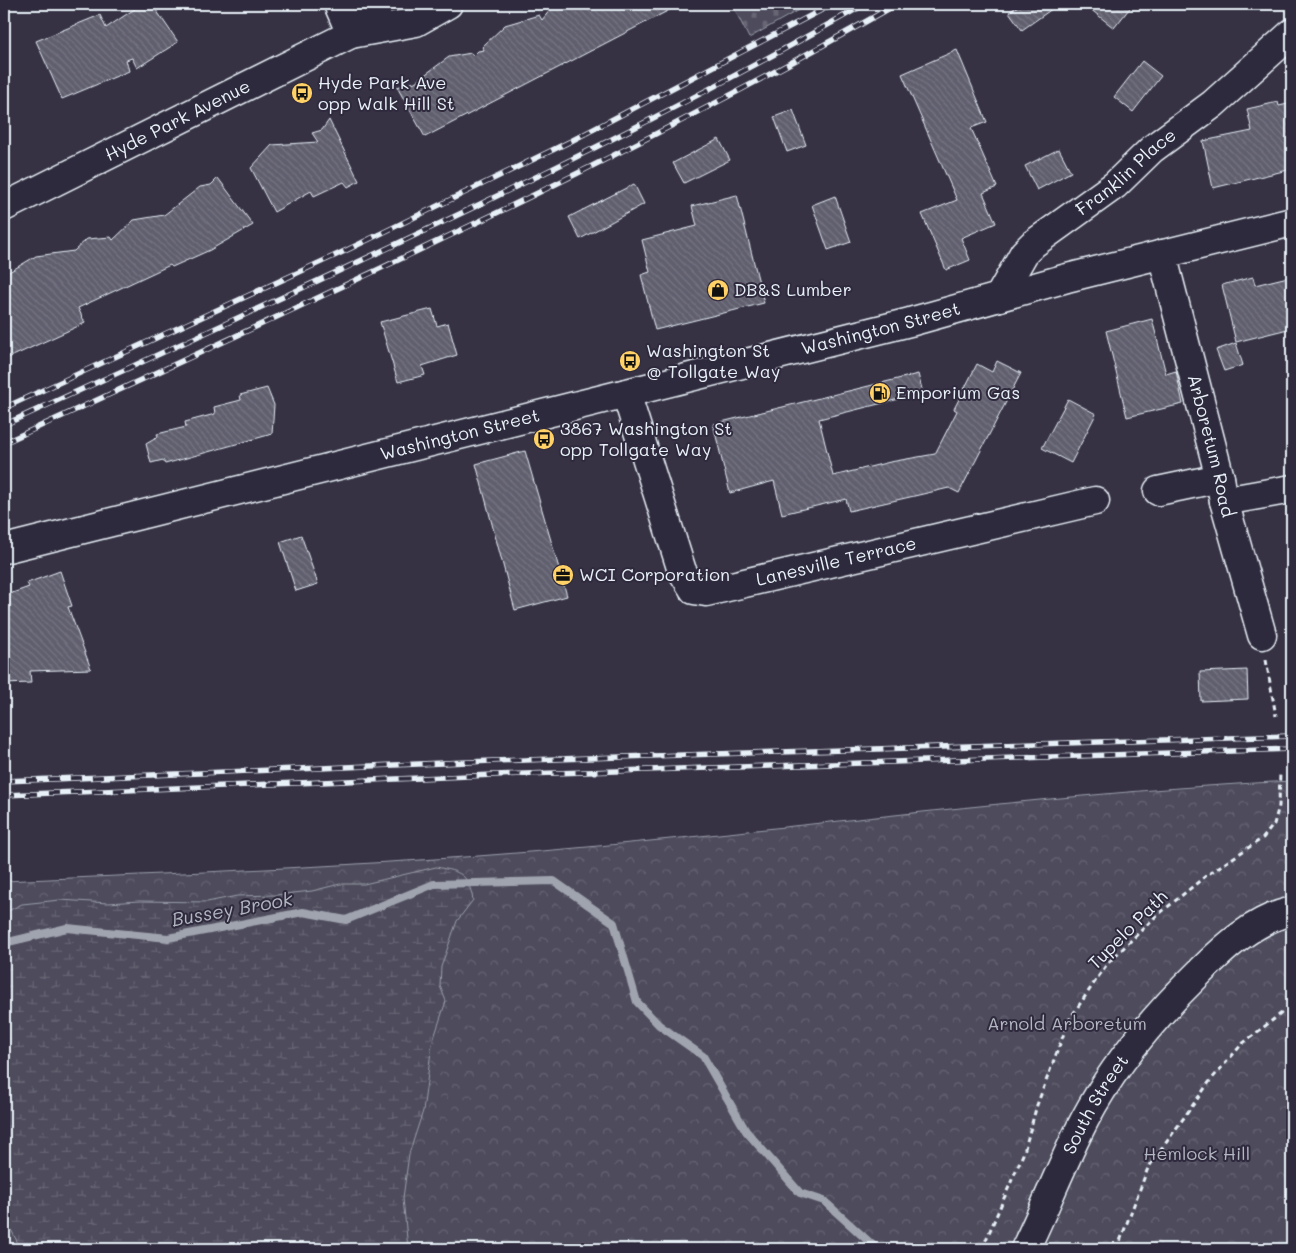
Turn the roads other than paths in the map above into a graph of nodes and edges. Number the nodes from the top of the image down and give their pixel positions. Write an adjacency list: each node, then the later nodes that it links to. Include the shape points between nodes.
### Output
1 (338, 4): 5 (main road)
2 (379, 4): 5 (main road, Hyde Park Avenue)
3 (448, 4): 5 (main road, Hyde Park Avenue, via 416,22)
4 (1292, 33): 9 (main road, Franklin Place, via 1219,99 1152,149 1115,185 1033,244 1024,253)
5 (351, 34): 6 (main road, Hyde Park Avenue)
6 (4, 206)
7 (1292, 222): 8 (main road, Washington Street)
8 (1162, 254): 9 (main road, Washington Street); 11 (main road, Arboretum Road)
9 (999, 298): 10 (main road, Washington Street)
10 (626, 394): 14 (main road, Lanesville Terrace, via 682,571 694,590 706,592); 15 (main road, Washington Street)
11 (1222, 489): 12 (main road); 13 (main road); 16 (main road, Arboretum Road)
12 (1292, 489)
13 (1158, 491)
14 (1095, 501)
15 (4, 549)
16 (1262, 635)
17 (1292, 911): 18 (main road, South Street, via 1265,921 1232,942 1172,1000 1124,1056 1086,1118)
18 (1024, 1249)

